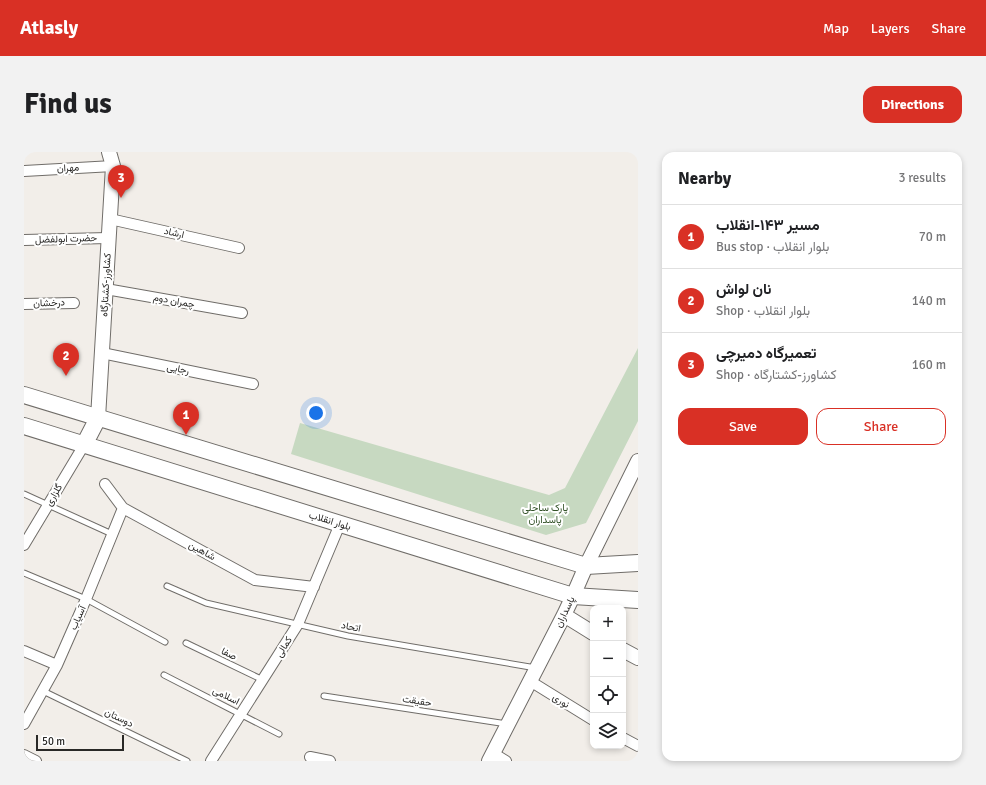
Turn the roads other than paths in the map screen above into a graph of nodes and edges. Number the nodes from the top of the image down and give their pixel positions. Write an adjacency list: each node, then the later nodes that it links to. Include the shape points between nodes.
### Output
1 (109, 152): 3 (street, کشاورز-کشتارگاه)
2 (118, 152): 3 (street)
3 (113, 166): 4 (street, مهران); 5 (street, کشاورز-کشتارگاه)
4 (24, 171)
5 (110, 219): 6 (street, کشاورز-کشتارگاه); 8 (street, ارشاد)
6 (108, 238): 7 (street, حضرت ابولفضل); 9 (street, کشاورز-کشتارگاه)
7 (24, 240)
8 (239, 248)
9 (106, 289): 12 (street, چمران دوم); 13 (street, کشاورز-کشتارگاه)
10 (74, 302): 11 (street, درخشان)
11 (24, 304)
12 (242, 313)
13 (102, 353): 14 (street, رجایی); 16 (street, کشاورز-کشتارگاه)
14 (254, 384)
15 (24, 395): 16 (main road)
16 (98, 418): 18 (main road); 28 (main road)
17 (24, 426): 18 (main road, بلوار انقلاب)
18 (84, 445): 22 (street, گلزاری); 24 (main road, بلوار انقلاب)
19 (638, 461): 28 (street, پاسداران)
20 (105, 484): 23 (street, شاهین)
21 (24, 494): 22 (lane)
22 (48, 504): 25 (lane); 26 (street, گلزاری)
23 (123, 508): 25 (street, آسیاب); 31 (street, شاهین, via 256,580)
24 (340, 524): 31 (street, کمالی); 32 (main road, بلوار انقلاب)
25 (112, 534): 33 (street, آسیاب)
26 (24, 545)
27 (638, 563): 28 (main road)
28 (586, 566): 32 (street, پاسداران)
29 (24, 573): 33 (lane)
30 (166, 586): 36 (lane, اتحاد, via 206,603)
31 (314, 587): 36 (street, کمالی)
32 (573, 596): 34 (main road, بلوار انقلاب); 35 (street, پاسداران)
33 (86, 599): 38 (lane); 43 (street, آسیاب)
34 (638, 600)
35 (564, 616): 37 (street); 44 (street, پاسداران)
36 (298, 624): 44 (lane, اتحاد, via 348,636); 46 (street, کمالی)
37 (590, 631)
38 (165, 642)
39 (186, 643): 46 (lane, صفا)
40 (24, 651): 43 (street)
41 (626, 652): 42 (street)
42 (638, 658)
43 (57, 665): 48 (street, آسیاب)
44 (536, 668): 47 (street, پاسداران)
45 (164, 675): 50 (lane, اسلامی)
46 (263, 680): 50 (street, کمالی)
47 (530, 681): 51 (street, نوری); 53 (street, پاسداران)
48 (43, 690): 52 (street, آسیاب); 61 (lane, دوستان)
49 (324, 696): 53 (lane, حقیقت)
50 (242, 714): 54 (lane, اسلامی); 62 (street, کمالی)
51 (590, 718)
52 (24, 724)
53 (508, 724): 59 (street, پاسداران)
54 (279, 734)
55 (626, 740): 56 (street)
56 (638, 746)
57 (24, 755): 60 (street)
58 (310, 757): 63 (street)
59 (491, 757): 64 (street)
60 (36, 761)
61 (187, 761)
62 (211, 761)
63 (330, 761)
64 (506, 761)

